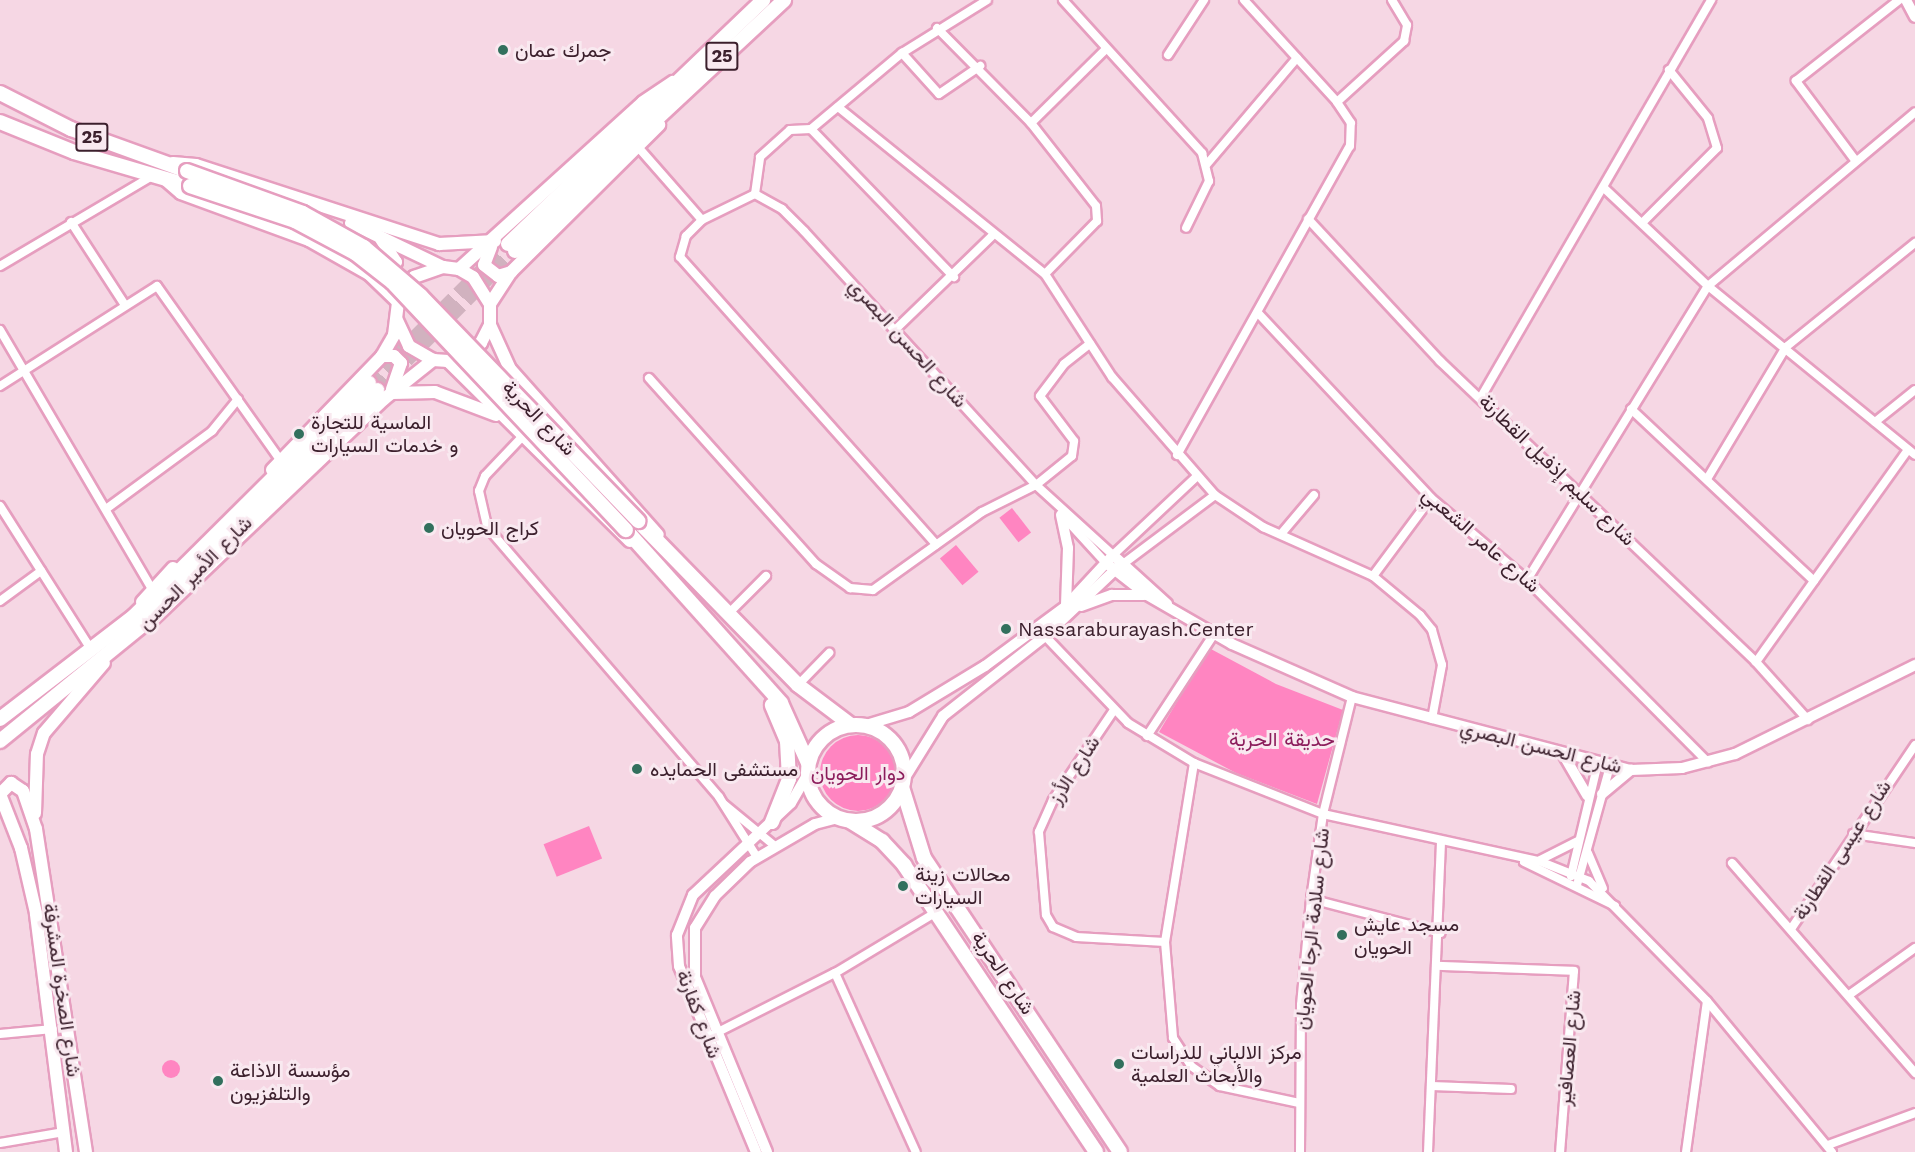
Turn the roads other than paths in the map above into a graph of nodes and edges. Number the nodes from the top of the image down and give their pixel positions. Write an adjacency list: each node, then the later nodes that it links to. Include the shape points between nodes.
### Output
1 (763, 0): 19 (highway, 25)
2 (784, 0): 19 (highway, 25)
3 (987, 0): 12 (street)
4 (1064, 0): 13 (street)
5 (1204, 0): 15 (street)
6 (1245, 0): 16 (street)
7 (1392, 0): 21 (street, via 1407,25 1404,41)
8 (1711, 0): 18 (street)
9 (1899, 0): 28 (street, via 1796,81)
10 (1906, 0): 11 (street)
11 (1915, 16)
12 (937, 28): 14 (street); 17 (street)
13 (1106, 49): 25 (street); 30 (street, via 1195,143)
14 (902, 53): 17 (street, via 939,94); 22 (street)
15 (1168, 55)
16 (1297, 58): 21 (street); 30 (street)
17 (980, 66): 25 (street)
18 (1669, 70): 33 (street); 38 (street, via 1708,118 1717,148)
19 (680, 86): 27 (main road, 25, via 676,107); 44 (highway); 44 (main road, 25, via 636,108)
20 (0, 93): 29 (highway, 25, via 71,129)
21 (1337, 102): 36 (street, via 1351,123 1350,146)
22 (838, 107): 26 (street); 41 (street)
23 (1915, 112): 28 (street)
24 (0, 122): 31 (highway, 25)
25 (1031, 123): 49 (street, via 1098,212 1081,240)
26 (811, 129): 34 (street, via 790,130 760,157); 50 (street)
27 (638, 147): 37 (street); 48 (main road, 25)
28 (1855, 160): 52 (street)
29 (160, 162): 35 (main road, 25, via 196,165); 95 (highway, شارع الحرية / 25, bridge, via 303,213 364,247 421,296)
30 (1207, 164): 40 (street, via 1207,192)
31 (153, 176): 32 (highway, 25); 39 (street)
32 (167, 181): 51 (main road, 25, via 181,193 309,240); 96 (highway, شارع الحرية / 25, bridge, via 295,221 374,267 411,300)
33 (1604, 188): 38 (street); 73 (street)
34 (755, 194): 37 (street); 59 (street, شارع الحسن البصري, via 782,209)
35 (317, 207): 42 (main road, 25); 44 (main road, via 438,244)
36 (1308, 219): 56 (street); 73 (street, شارع سليم إذفيل القطارنة, via 1440,361)
37 (702, 220): 94 (street, via 679,248 685,267)
38 (1644, 221): 52 (street)
39 (71, 222): 45 (street); 55 (street)
40 (1186, 228)
41 (992, 236): 49 (street); 50 (street)
42 (379, 237): 46 (main road, 25); 51 (main road, via 397,267 388,278)
43 (1915, 243): 62 (street)
44 (506, 245): 47 (main road, 25); 48 (main road, via 484,265 498,276)
45 (0, 266)
46 (443, 267): 47 (main road, 25); 53 (main road, 25, via 414,277)
47 (459, 269): 54 (main road, via 473,277)
48 (511, 272): 54 (main road, 25)
49 (1045, 274): 61 (street)
50 (954, 277): 59 (street)
51 (374, 278): 53 (main road, 25)
52 (1708, 286): 62 (street); 75 (street)
53 (398, 302): 57 (main road, 25)
54 (490, 304): 58 (main road)
55 (125, 305): 66 (street); 74 (street, via 159,287)
56 (1258, 313): 80 (street); 88 (street, شارع عامر الشعبي)
57 (397, 320): 63 (main road); 64 (main road, 25, via 409,346)
58 (490, 325): 65 (main road, via 481,343); 67 (main road)
59 (897, 328): 84 (street, شارع الحسن البصري)
60 (0, 330): 66 (street)
61 (1090, 344): 80 (street); 84 (street, via 1042,391 1043,404 1076,449)
62 (1786, 347): 77 (street); 83 (street)
63 (382, 356): 70 (main road, via 394,356 401,363); 81 (main road)
64 (433, 360): 65 (main road, 25); 70 (main road)
65 (447, 361): 72 (main road)
66 (24, 369): 69 (street); 91 (street)
67 (510, 369): 72 (main road, via 496,359 484,362 477,373); 95 (main road)
68 (649, 378): 94 (street, via 816,564 850,588 873,590)
69 (0, 386)
70 (379, 389): 76 (main road, via 444,393); 110 (highway, شارع الأمير الحسن); 110 (main road, via 167,611)
71 (1915, 390): 77 (street)
72 (481, 393): 76 (main road)
73 (1481, 397): 85 (street, شارع سليم إذفيل القطارنة)
74 (238, 399): 81 (street); 91 (street, via 212,431)
75 (1631, 410): 83 (street); 85 (street)
76 (500, 417): 78 (main road)
77 (1875, 422): 79 (street)
78 (521, 438): 96 (main road); 140 (street, via 485,476 479,491 487,527)
79 (1911, 453): 102 (street)
80 (1177, 455): 82 (street)
81 (281, 461): 103 (main road)
82 (1196, 477): 86 (street); 97 (street)
83 (1707, 479): 102 (street)
84 (1036, 485): 89 (street, شارع الحسن البصري); 94 (street, via 1005,497)
85 (1581, 492): 101 (street); 116 (street, شارع سليم إذفيل القطارنة)
86 (1215, 495): 93 (street); 97 (street)
87 (1314, 495): 93 (street)
88 (1431, 498): 100 (street); 101 (street, شارع عامر الشعبي)
89 (1053, 502): 92 (street, شارع الحسن البصري); 97 (street, شارع الحسن البصري)
90 (0, 506): 98 (street)
91 (106, 509): 103 (street)
92 (1061, 514): 97 (street, شارع الحسن البصري); 106 (street, via 1068,548)
93 (1281, 534): 100 (street)
94 (936, 544)
95 (666, 546): 109 (highway, شارع الحرية)
96 (650, 557): 118 (highway, شارع الحرية)
97 (1114, 563): 104 (street, شارع الحسن البصري); 106 (street); 107 (street); 108 (street, شارع الحسن البصري)
98 (41, 571): 105 (street); 114 (street)
99 (766, 576): 109 (street)
100 (1373, 576): 123 (street, via 1420,615 1439,645 1440,689)
101 (1527, 580): 131 (street, شارع عامر الشعبي)
102 (1814, 581): 116 (street)
103 (152, 589): 110 (main road)
104 (1147, 595): 107 (street, via 1112,595); 108 (street, شارع الحسن البصري)
105 (0, 601)
106 (1066, 606): 126 (street, via 949,690)
107 (1078, 607): 112 (street)
108 (1169, 607): 111 (street, شارع الحسن البصري)
109 (730, 612): 119 (highway, شارع الحرية)
110 (140, 619): 113 (highway, شارع الأمير الحسن); 114 (highway, شارع الأمير الحسن)
111 (1214, 634): 120 (street, شارع الحسن البصري); 127 (street)
112 (1045, 636): 121 (street, شارع سلامة الرجا الحويان); 137 (street, via 943,716 922,742)
113 (122, 644): 128 (highway, شارع الأمير الحسن); 145 (main road, via 44,733 34,783)
114 (92, 651): 122 (highway, شارع الأمير الحسن)
115 (829, 653): 119 (street)
116 (1756, 662): 124 (street, شارع سليم إذفيل القطارنة)
117 (1915, 665): 124 (street, شارع الحسن البصري)
118 (757, 676): 135 (highway, شارع الحرية, via 781,703); 144 (highway, via 782,725 788,756 789,779)
119 (798, 685): 125 (highway, شارع الحرية)
120 (1352, 697): 123 (street, شارع الحسن البصري); 141 (street, شارع سلامة الرجا الحويان)
121 (1114, 710): 127 (street, شارع سلامة الرجا الحويان); 166 (street, شارع الأرز, via 1053,800 1039,832 1043,898 1053,927 1076,937)
122 (0, 719)
123 (1432, 719): 130 (street, شارع الحسن البصري)
124 (1808, 720): 131 (street, شارع الحسن البصري)
125 (851, 725): 126 (highway); 135 (highway, via 824,737)
126 (866, 725): 137 (highway, via 883,733 898,751)
127 (1147, 736): 132 (street, شارع سلامة الرجا الحويان)
128 (0, 741)
129 (1915, 745): 147 (street, شارع عيسى القطارنة)
130 (1563, 754): 133 (street, شارع الحسن البصري); 139 (street)
131 (1708, 762): 136 (street, شارع الحسن البصري)
132 (1194, 763): 141 (street, شارع سلامة الرجا الحويان); 166 (street)
133 (1598, 763): 134 (street, شارع الحسن البصري); 139 (street)
134 (1610, 766): 136 (street, شارع الحسن البصري); 138 (street)
135 (808, 769): 143 (highway, via 816,801); 144 (street, شارع كفارنة)
136 (1631, 770): 138 (street)
137 (903, 783): 143 (highway, via 882,814); 189 (highway, شارع الحرية, via 924,858)
138 (1602, 794): 154 (street)
139 (1587, 795): 148 (street)
140 (725, 805): 146 (street); 151 (street)
141 (1323, 814): 149 (street, شارع سلامة الرجا الحويان); 161 (street, شارع سلامة الرجا الحويان)
142 (0, 820): 153 (main road)
143 (844, 820): 152 (street, شارع كفارنة); 162 (highway, شارع الحرية, via 894,851)
144 (772, 822): 146 (street, شارع كفارنة)
145 (36, 829): 153 (main road, via 20,786 3,786 2,801); 184 (main road, شارع الصخرة المشرفة)
146 (761, 833): 151 (street, شارع كفارنة); 152 (street)
147 (1853, 834): 150 (street); 164 (street, شارع عيسى القطارنة)
148 (1579, 840): 157 (street); 159 (street)
149 (1441, 843): 156 (street, شارع سلامة الرجا الحويان); 165 (street)
150 (1915, 843)
151 (747, 845): 155 (street); 174 (street, شارع كفارنة, via 693,896 677,935 679,966)
152 (775, 846): 155 (street, شارع كفارنة)
153 (21, 848): 172 (main road, شارع الصخرة المشرفة)
154 (1588, 851): 159 (street); 160 (street)
155 (758, 857): 174 (street, شارع كفارنة, via 715,896 694,928 691,960)
156 (1515, 859): 157 (street, شارع سلامة الرجا الحويان); 159 (street, شارع سلامة الرجا الحويان)
157 (1539, 861): 159 (street, شارع سلامة الرجا الحويان)
158 (1732, 863): 164 (street)
159 (1575, 878): 160 (street, شارع سلامة الرجا الحويان); 163 (street, شارع سلامة الرجا الحويان)
160 (1606, 893): 163 (street, شارع سلامة الرجا الحويان)
161 (1311, 899): 165 (street); 178 (street, شارع سلامة الرجا الحويان)
162 (938, 911): 169 (street); 188 (highway, شارع الحرية)
163 (1625, 912): 171 (street, شارع سلامة الرجا الحويان)
164 (1791, 929): 170 (street)
165 (1441, 933): 168 (street)
166 (1165, 942): 178 (street, via 1168,1016 1173,1038 1191,1066 1238,1092)
167 (1915, 948): 170 (street)
168 (1440, 966): 176 (street); 192 (street, شارع العصافير, via 1574,971)
169 (836, 973): 174 (street); 187 (street)
170 (1849, 995): 175 (street)
171 (1707, 1001): 182 (street, شارع سلامة الرجا الحويان); 193 (street)
172 (53, 1029): 173 (street); 180 (main road, شارع الصخرة المشرفة)
173 (0, 1034)
174 (711, 1035): 185 (street, شارع كفارنة); 186 (street, شارع كفارنة)
175 (1915, 1073)
176 (1432, 1086): 177 (street); 191 (street)
177 (1511, 1089)
178 (1299, 1103): 190 (street, شارع سلامة الرجا الحويان)
179 (1915, 1113): 182 (street)
180 (64, 1132): 181 (street); 183 (main road, شارع الصخرة المشرفة)
181 (0, 1143)
182 (1830, 1148)
183 (66, 1152)
184 (86, 1152)
185 (756, 1152)
186 (767, 1152)
187 (916, 1152)
188 (1096, 1152)
189 (1120, 1152)
190 (1300, 1152)
191 (1428, 1152)
192 (1560, 1152)
193 (1686, 1152)

